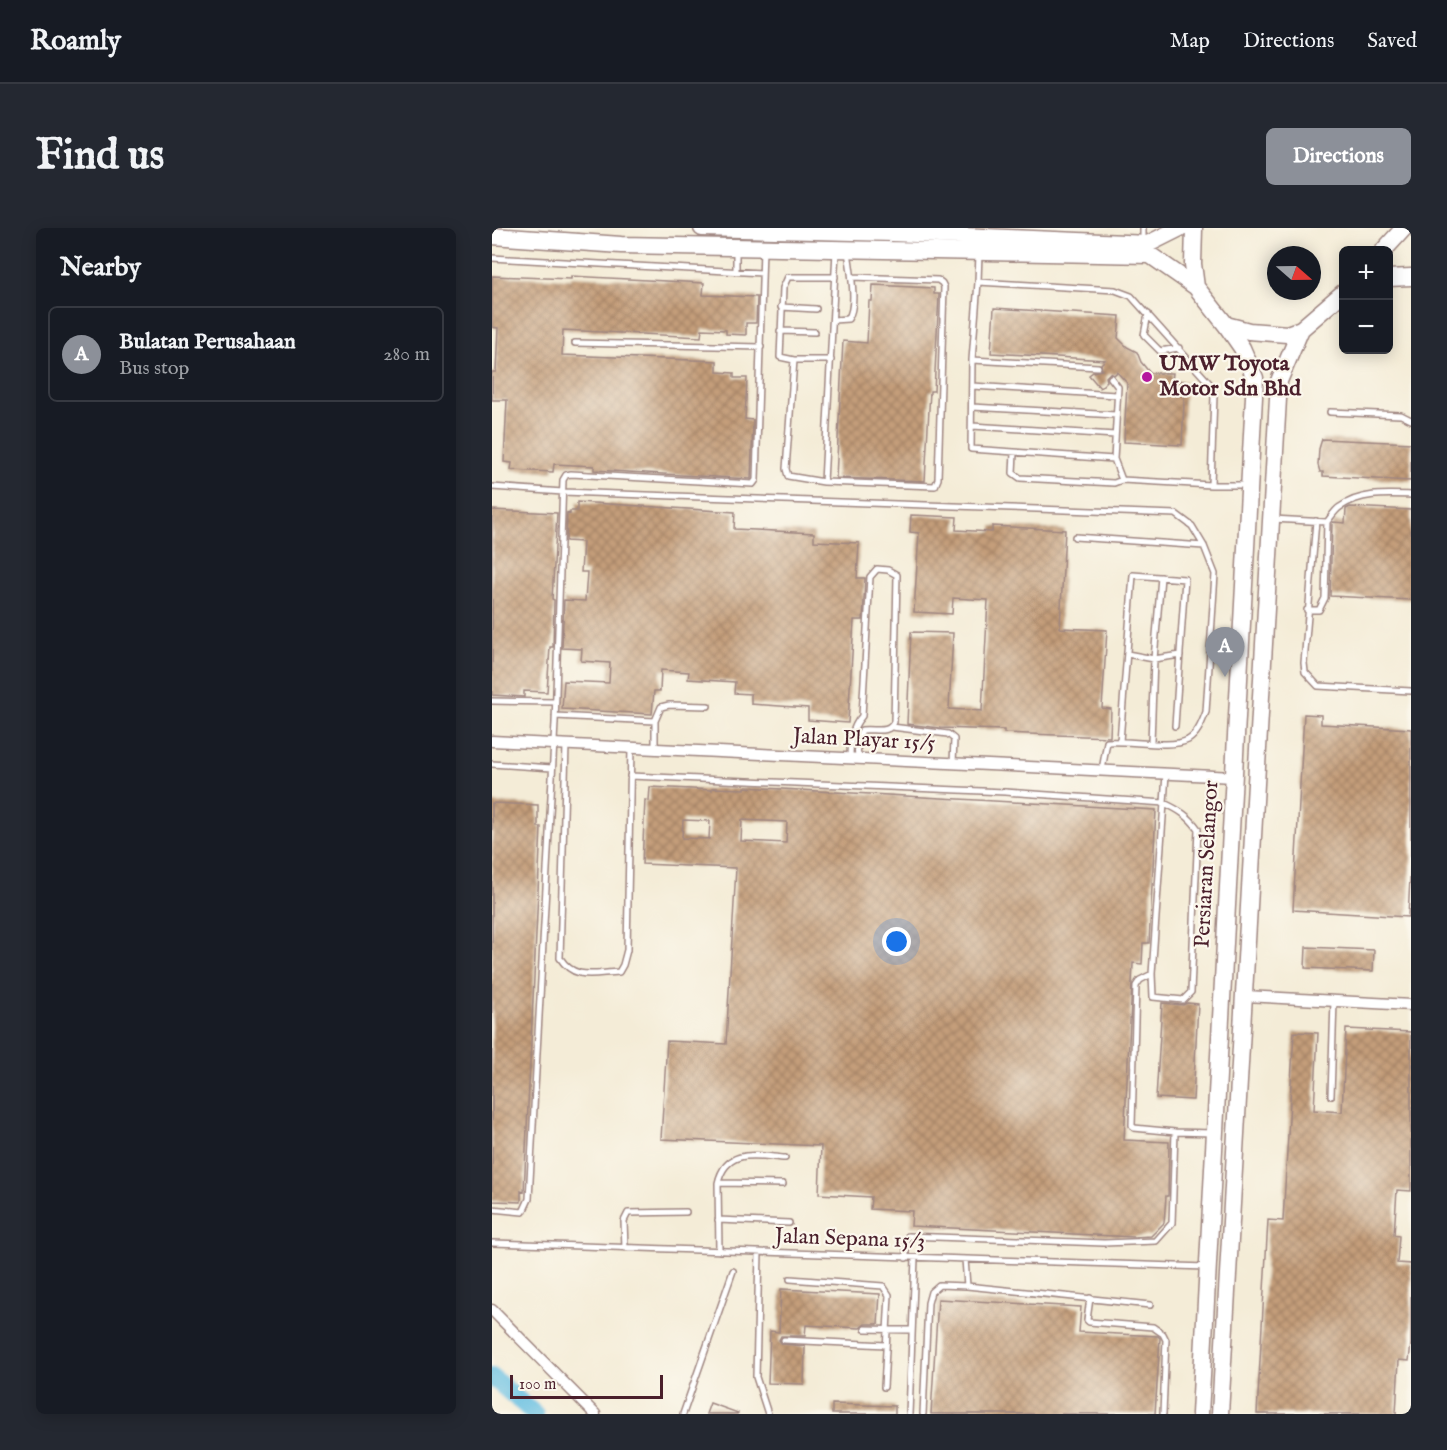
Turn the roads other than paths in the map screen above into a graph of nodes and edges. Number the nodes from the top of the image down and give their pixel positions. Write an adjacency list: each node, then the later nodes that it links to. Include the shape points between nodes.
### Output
1 (702, 228): 5 (main road)
2 (1180, 228): 9 (main road, via 1148,244)
3 (1194, 228): 23 (main road)
4 (1404, 228): 10 (main road)
5 (741, 229): 6 (main road)
6 (893, 230): 7 (main road)
7 (1003, 233): 9 (main road)
8 (492, 236): 11 (main road, Persiaran Selangor, via 621,245)
9 (1143, 236)
10 (1388, 246)
11 (736, 247): 12 (main road, Persiaran Selangor); 16 (lane)
12 (763, 248): 13 (main road, Persiaran Selangor); 17 (lane)
13 (842, 249): 14 (main road, Persiaran Selangor); 19 (lane); 20 (lane)
14 (979, 252): 22 (lane); 23 (main road, Persiaran Selangor, via 1150,255)
15 (492, 258): 16 (lane)
16 (736, 271): 17 (lane)
17 (762, 273): 34 (lane)
18 (1411, 277): 21 (main road)
19 (835, 278): 25 (lane, via 788,278); 28 (lane)
20 (852, 278): 28 (lane, via 850,317); 52 (lane, via 938,280 944,287 938,479 932,487)
21 (1393, 278)
22 (978, 282): 27 (lane, via 1115,290 1131,296); 38 (lane)
23 (1196, 287): 29 (main road, Persiaran Selangor)
24 (1339, 296): 30 (main road)
25 (782, 307): 26 (lane); 31 (lane)
26 (816, 309)
27 (1148, 314): 35 (lane); 35 (lane, via 1144,335 1160,351)
28 (833, 320): 37 (lane)
29 (1226, 325): 30 (main road, via 1267,334 1287,334); 54 (main road, Persiaran Selangor, via 1256,378)
30 (1301, 328): 58 (main road, Persiaran Selangor, via 1279,381)
31 (780, 331): 32 (lane); 36 (lane, via 780,357)
32 (815, 332)
33 (576, 343): 34 (lane)
34 (760, 347): 56 (lane, via 757,477 753,484 566,474)
35 (1179, 348): 53 (lane, via 1210,384 1214,395)
36 (794, 360): 37 (lane); 52 (lane, via 786,470 788,476)
37 (831, 360): 52 (lane)
38 (972, 360): 39 (lane); 41 (lane)
39 (1098, 367)
40 (1111, 378): 42 (lane, via 1118,387)
41 (972, 386): 42 (lane); 43 (lane)
42 (1116, 395): 45 (lane)
43 (972, 406): 45 (lane); 47 (lane)
44 (1330, 412): 46 (lane, via 1401,415)
45 (1116, 415): 48 (lane)
46 (1411, 420)
47 (972, 426): 48 (lane); 49 (lane, via 971,450)
48 (1115, 435): 50 (lane)
49 (1014, 453): 50 (lane); 51 (lane, via 1013,473 1020,478 1114,483)
50 (1114, 459): 51 (lane)
51 (1122, 480): 53 (lane)
52 (824, 482)
53 (1211, 485): 54 (lane)
54 (1250, 485): 90 (main road, Persiaran Selangor)
55 (492, 487): 56 (lane)
56 (563, 492): 62 (lane, via 1176,514 1192,526); 70 (lane)
57 (1411, 495): 60 (lane, via 1367,495 1340,507)
58 (1271, 519): 59 (lane); 93 (main road, Persiaran Selangor)
59 (1316, 521): 60 (lane); 64 (lane)
60 (1327, 522): 64 (lane, via 1325,598 1319,610)
61 (1075, 537): 62 (lane)
62 (1204, 546): 78 (lane, via 1215,574 1206,712 1199,729 1189,739 1176,744)
63 (1161, 577): 65 (lane, via 1133,576); 66 (lane, via 1185,579); 67 (lane)
64 (1307, 610): 68 (lane, via 1305,672 1318,686)
65 (1127, 654): 67 (lane); 77 (lane)
66 (1180, 655): 67 (lane); 74 (lane)
67 (1154, 659): 78 (lane)
68 (1411, 691)
69 (492, 701): 70 (lane)
70 (556, 702): 72 (lane)
71 (708, 706): 73 (lane, via 661,707)
72 (555, 716): 73 (lane); 79 (lane)
73 (655, 721): 82 (lane)
74 (1175, 726)
75 (892, 727): 83 (lane, via 862,730); 83 (lane, via 897,575 877,569 870,577 862,716 850,741); 85 (lane, via 948,734 954,739)
76 (492, 741): 79 (street, Jalan Playar 15/5)
77 (1120, 741): 78 (lane); 87 (lane, via 1107,742)
78 (1151, 742)
79 (554, 744): 80 (street, Jalan Playar 15/5); 86 (lane)
80 (566, 745): 81 (street, Jalan Playar 15/5); 89 (lane, via 560,958 577,975 619,972 625,958)
81 (631, 748): 82 (street, Jalan Playar 15/5); 89 (lane)
82 (656, 749): 83 (street, Jalan Playar 15/5)
83 (854, 759): 85 (street, Jalan Playar 15/5)
84 (492, 764): 86 (lane)
85 (953, 764): 87 (street, Jalan Playar 15/5)
86 (552, 768): 102 (lane, via 529,1199 523,1212)
87 (1101, 770): 88 (street, Jalan Playar 15/5)
88 (1166, 773): 90 (street, Jalan Playar 15/5); 91 (lane)
89 (630, 776): 91 (lane)
90 (1234, 777): 98 (main road, Persiaran Selangor)
91 (1164, 803): 92 (lane); 92 (lane, via 1191,818 1198,829 1191,992 1183,1000 1153,997)
92 (1152, 974): 97 (lane, via 1136,986 1131,1125)
93 (1245, 996): 94 (street); 133 (main road, Persiaran Selangor)
94 (1334, 1001): 95 (street); 96 (lane)
95 (1411, 1005)
96 (1331, 1096)
97 (1175, 1132): 98 (lane); 110 (lane, via 1172,1223 1156,1241 1104,1243 908,1236)
98 (1215, 1133): 113 (main road, Persiaran Selangor)
99 (785, 1158): 100 (lane, via 740,1156 726,1163)
100 (718, 1183): 101 (lane); 104 (lane)
101 (783, 1184)
102 (492, 1209)
103 (686, 1212): 107 (lane, via 628,1213 624,1221)
104 (718, 1220): 105 (lane); 108 (lane)
105 (789, 1223)
106 (492, 1243): 107 (lane, Jalan Sepana 15/3)
107 (625, 1248): 108 (lane, Jalan Sepana 15/3)
108 (719, 1251): 109 (lane, Jalan Sepana 15/3)
109 (759, 1253): 110 (lane, Jalan Sepana 15/3); 128 (lane, via 756,1377)
110 (906, 1258): 111 (lane, Jalan Sepana 15/3)
111 (915, 1258): 112 (lane, Jalan Sepana 15/3); 122 (lane)
112 (965, 1259): 113 (lane, Jalan Sepana 15/3); 116 (lane)
113 (1208, 1267): 132 (main road, Persiaran Selangor)
114 (733, 1271): 127 (lane)
115 (790, 1279): 121 (lane, via 884,1286 889,1296)
116 (967, 1286): 117 (lane); 130 (lane, via 939,1285 931,1292)
117 (1090, 1298): 118 (lane); 131 (lane, via 1089,1322 1153,1327 1163,1334)
118 (1150, 1305)
119 (492, 1310): 126 (street)
120 (865, 1329): 121 (lane)
121 (887, 1330): 122 (lane); 124 (lane)
122 (912, 1330): 129 (lane)
123 (784, 1340): 124 (lane)
124 (886, 1346): 125 (lane)
125 (884, 1387)
126 (595, 1414)
127 (683, 1414)
128 (768, 1414)
129 (909, 1414)
130 (923, 1414)
131 (1163, 1414)
132 (1200, 1414)
133 (1220, 1414)

